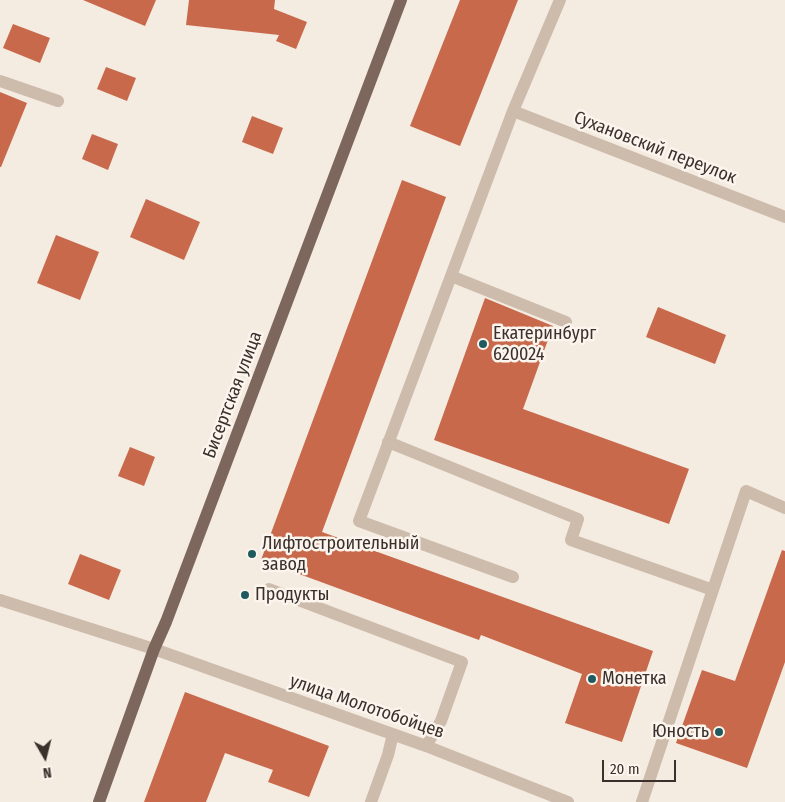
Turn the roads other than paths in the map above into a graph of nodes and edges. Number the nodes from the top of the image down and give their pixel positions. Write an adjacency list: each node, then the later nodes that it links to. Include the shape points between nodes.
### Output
1 (401, 0): 15 (main road, Бисертская улица)
2 (560, 0): 5 (street)
3 (0, 81): 4 (street)
4 (58, 101)
5 (513, 111): 6 (street, Сухановский переулок); 7 (street)
6 (785, 217)
7 (451, 276): 8 (street); 9 (street)
8 (566, 322)
9 (388, 442): 11 (street, via 359,521); 13 (street, via 578,519 571,540)
10 (785, 508): 13 (street, via 746,491)
11 (513, 577)
12 (269, 589): 17 (street, via 462,662 441,721)
13 (713, 590): 21 (street)
14 (0, 600): 15 (street, улица Молотобойцев)
15 (154, 649): 16 (street, улица Молотобойцев); 18 (main road, Бисертская улица)
16 (392, 734): 17 (street, улица Молотобойцев); 19 (street)
17 (426, 746): 20 (street, улица Молотобойцев)
18 (99, 802)
19 (371, 802)
20 (568, 802)
21 (642, 802)

